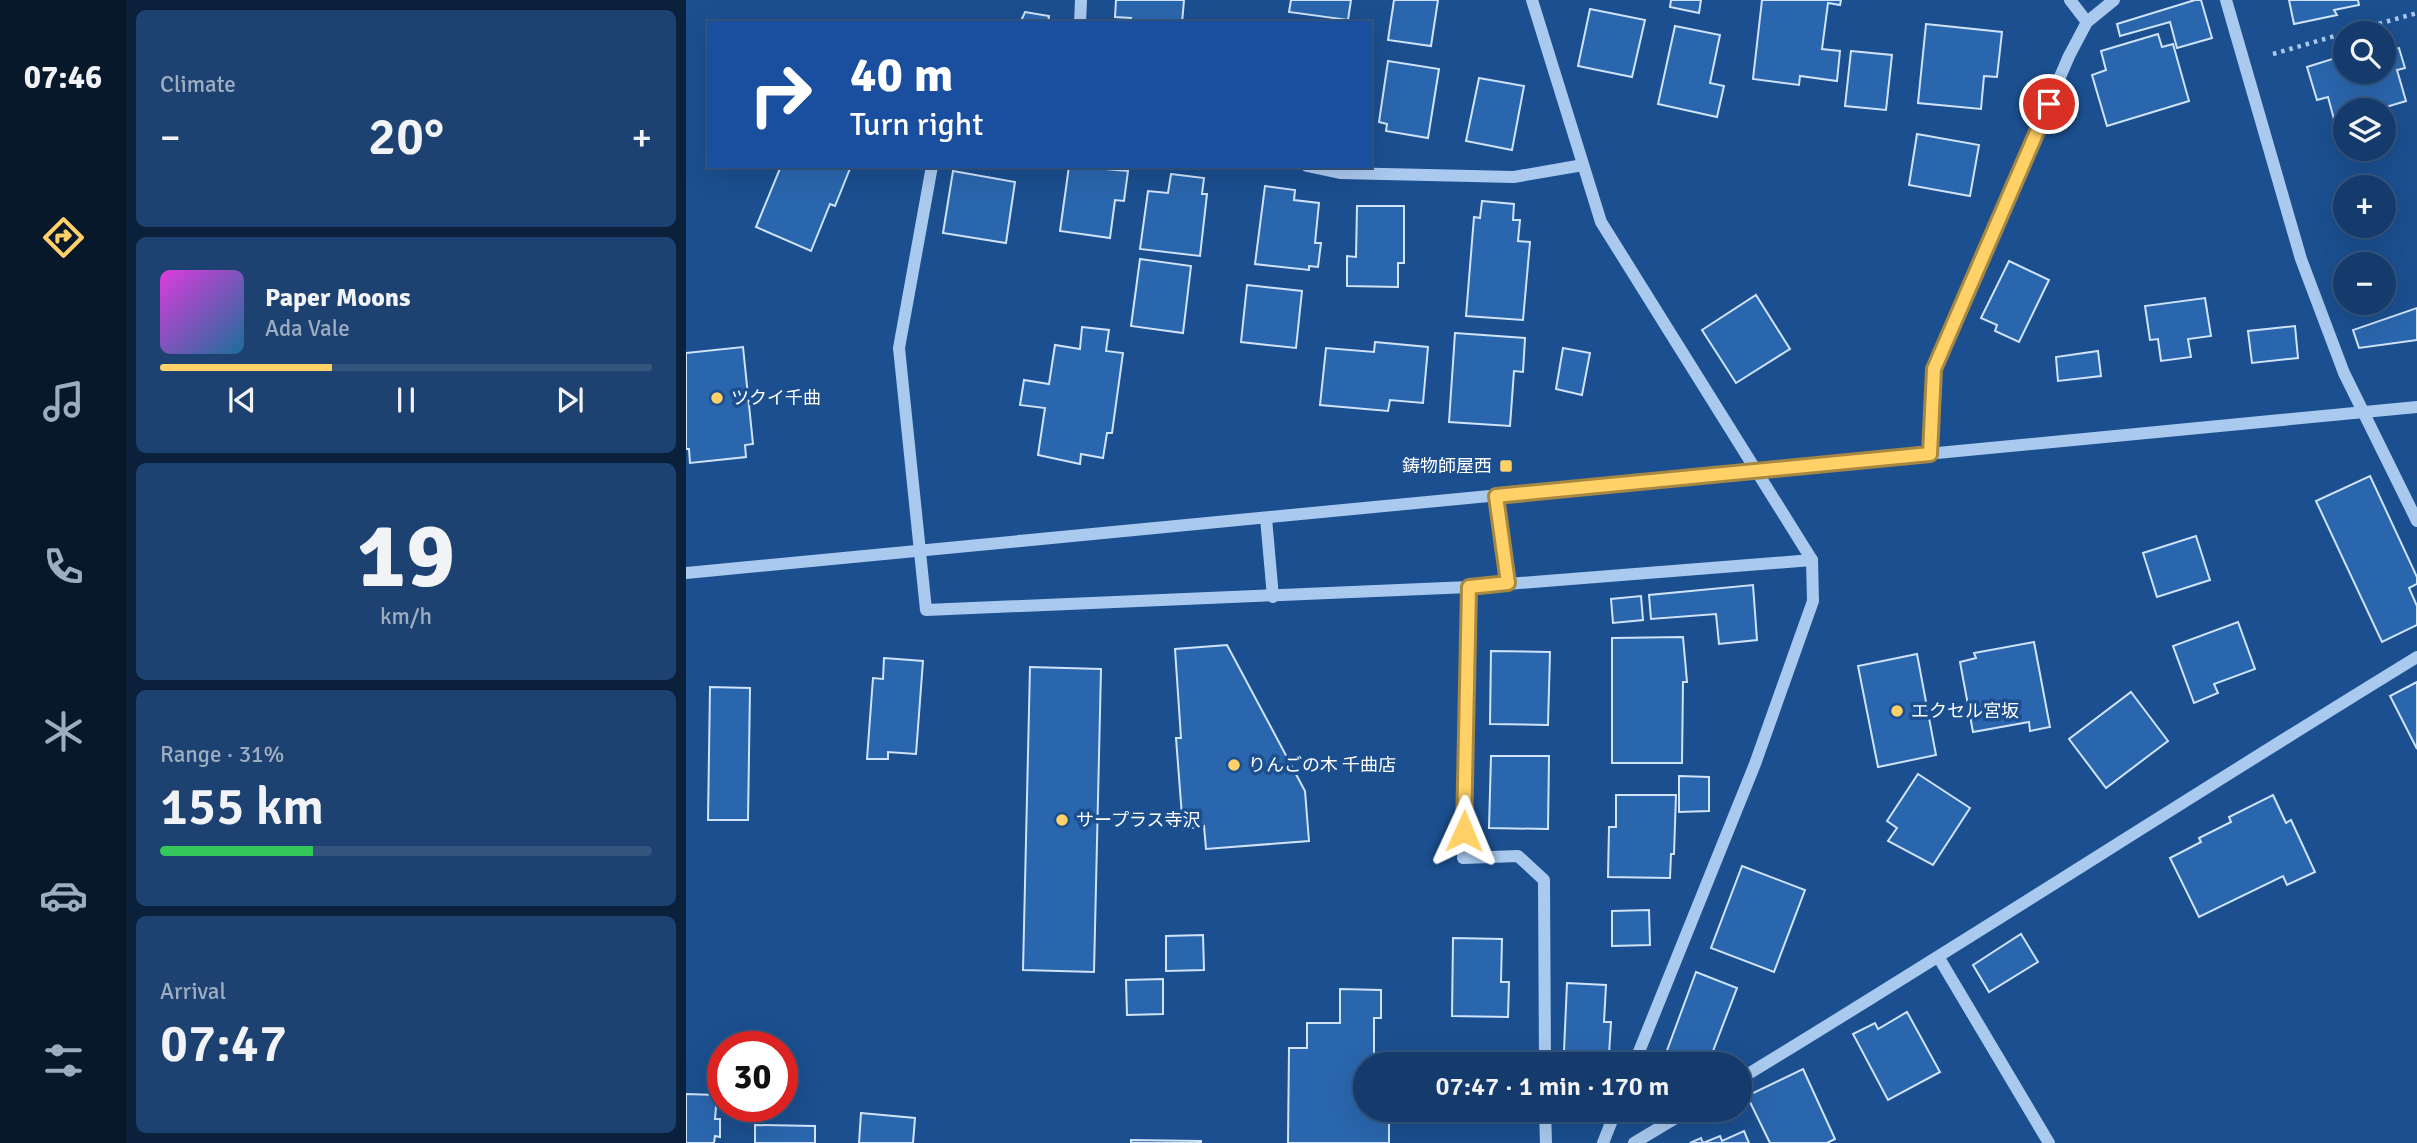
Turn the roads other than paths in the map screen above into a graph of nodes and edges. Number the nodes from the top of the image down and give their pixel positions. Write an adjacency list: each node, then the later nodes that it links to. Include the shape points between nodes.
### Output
1 (1081, 0): 6 (street)
2 (1532, 0): 8 (street)
3 (2070, 0): 7 (street)
4 (2114, 0): 7 (street)
5 (2226, 0): 12 (street, via 2301,260 2344,373)
6 (1080, 21)
7 (2087, 22): 13 (street, via 1934,369)
8 (1583, 164): 10 (street, via 1514,177 1340,173); 14 (street, via 1601,222)
9 (932, 168): 18 (street, via 899,348)
10 (1316, 168)
11 (2417, 407): 12 (street)
12 (2364, 412): 13 (street); 17 (street)
13 (1930, 454): 14 (street)
14 (1756, 470): 15 (street); 19 (street)
15 (1496, 496): 16 (street); 21 (street)
16 (1266, 518): 18 (street); 23 (street)
17 (2417, 521)
18 (920, 550): 20 (street); 23 (street, via 926,610)
19 (1812, 560): 21 (street); 27 (street, via 1813,601 1755,764)
20 (686, 573)
21 (1508, 583): 22 (street)
22 (1469, 587): 23 (street); 26 (street, via 1463,858 1518,856 1544,880)
23 (1273, 597)
24 (2417, 657): 25 (street)
25 (1939, 958): 28 (street); 35 (street)
26 (1545, 1052)
27 (1639, 1052)
28 (1752, 1072)
29 (1545, 1122): 32 (street)
30 (1611, 1122): 33 (street)
31 (1669, 1122): 34 (street)
32 (1546, 1143)
33 (1603, 1143)
34 (1634, 1143)
35 (2049, 1143)

